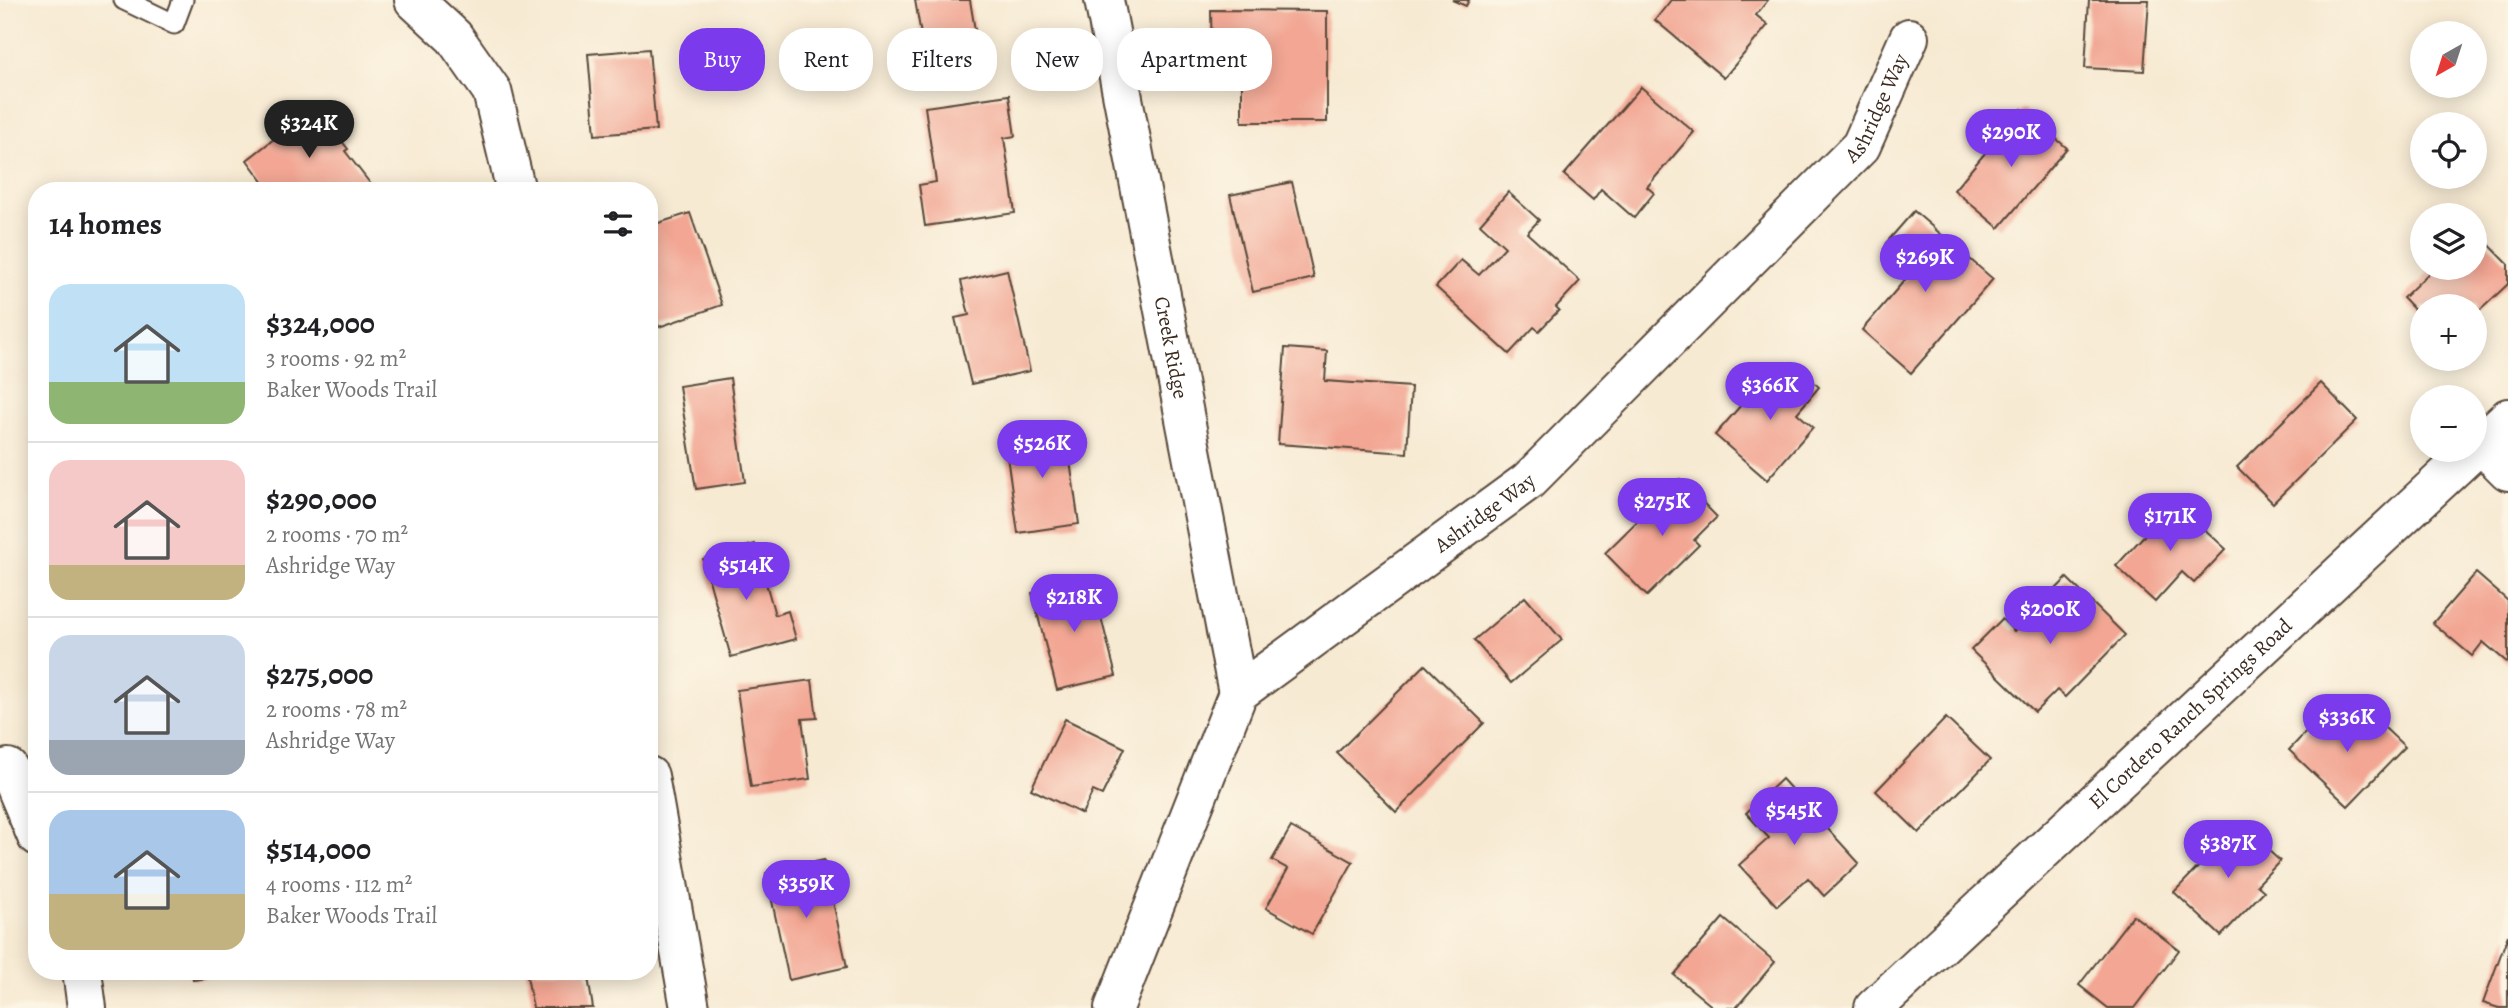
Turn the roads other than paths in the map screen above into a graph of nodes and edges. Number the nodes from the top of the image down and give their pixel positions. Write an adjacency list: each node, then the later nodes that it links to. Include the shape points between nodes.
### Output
1 (124, 0): 2 (lane, via 174,24)
2 (183, 0)
3 (414, 0): 6 (street, via 454,37 492,91)
4 (1104, 0): 12 (street, Creek Ridge)
5 (1909, 38): 12 (street, Ashridge Way, via 1861,146 1528,481)
6 (514, 182)
7 (2508, 418): 8 (street, El Cordero Ranch Springs Road)
8 (2487, 438)
9 (2487, 450): 11 (street)
10 (2462, 462): 20 (street, El Cordero Ranch Springs Road)
11 (2508, 471)
12 (1238, 693): 19 (street)
13 (8, 768): 14 (street)
14 (28, 816)
15 (658, 827): 18 (street)
16 (83, 980): 17 (street)
17 (87, 1008)
18 (690, 1008)
19 (1114, 1008)
20 (1874, 1008)

